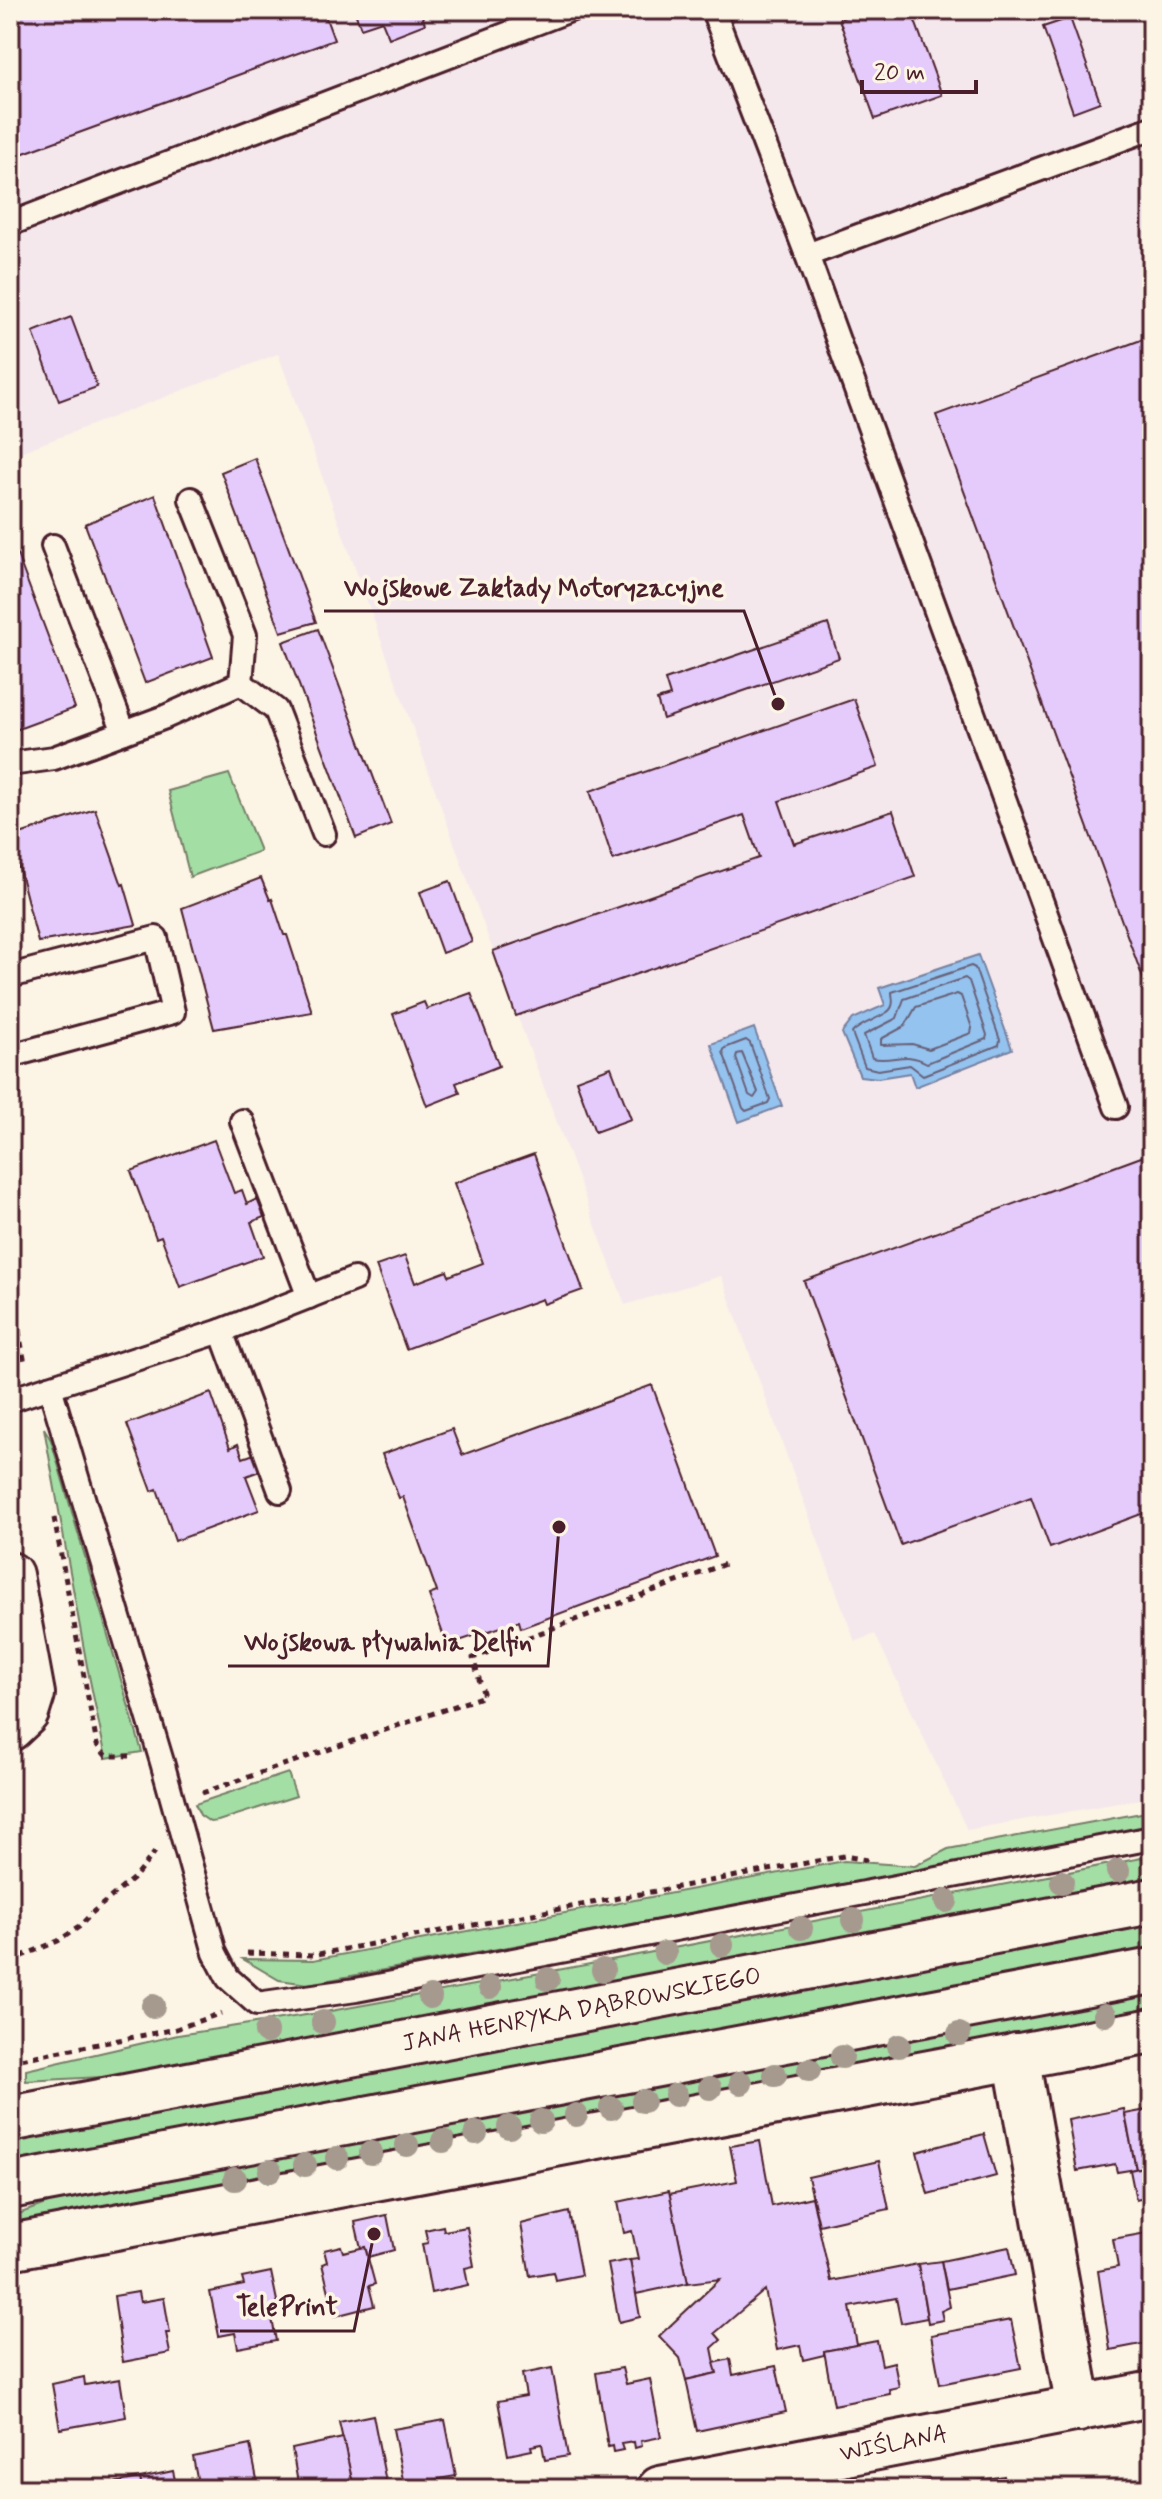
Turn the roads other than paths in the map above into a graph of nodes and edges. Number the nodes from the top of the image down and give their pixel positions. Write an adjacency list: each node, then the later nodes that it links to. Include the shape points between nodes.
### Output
1 (570, 10): 4 (lane)
2 (713, 10): 5 (lane)
3 (1152, 128): 5 (lane)
4 (10, 224)
5 (807, 255): 14 (lane)
6 (191, 499): 8 (lane, via 245,635)
7 (53, 546): 9 (lane)
8 (241, 683): 9 (lane); 11 (lane, via 276,710)
9 (124, 732): 10 (lane, via 54,758)
10 (10, 764)
11 (324, 834)
12 (10, 976): 13 (lane, via 156,938 173,1012)
13 (10, 1056)
14 (1116, 1107)
15 (242, 1121): 17 (lane)
16 (354, 1279): 17 (lane)
17 (309, 1297): 18 (lane)
18 (221, 1331): 19 (lane); 21 (lane)
19 (50, 1387): 20 (lane); 24 (lane, via 215,1953 228,1978 257,2004 371,1987)
20 (10, 1400)
21 (280, 1491)
22 (10, 1575): 23 (main road, via 32,1694 26,1713)
23 (10, 1728)
24 (1152, 1838)
25 (1152, 1901): 29 (main road, JANA HENRYKA DĄBROWSKIEGO)
26 (1152, 1971): 30 (main road)
27 (1152, 2031): 28 (main road)
28 (1016, 2056): 31 (main road); 33 (main road)
29 (10, 2119)
30 (10, 2186)
31 (10, 2247)
32 (1152, 2394): 33 (main road, WIŚLANA)
33 (1079, 2409): 34 (main road, WIŚLANA)
34 (660, 2489)

